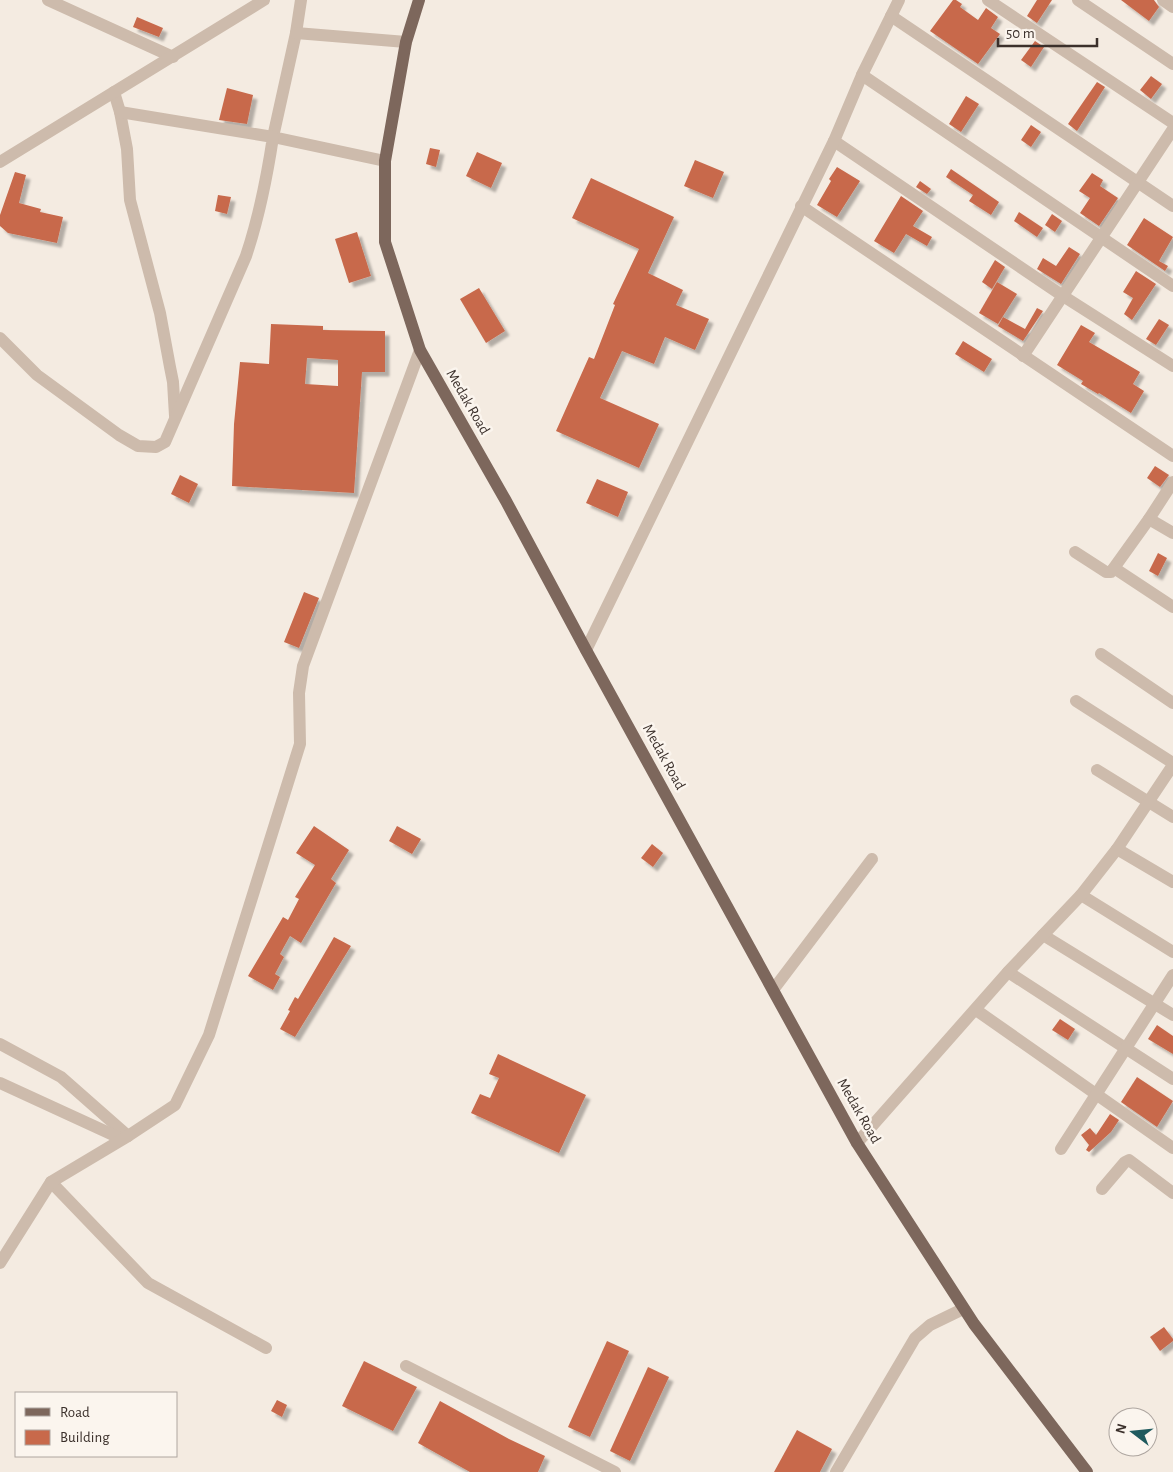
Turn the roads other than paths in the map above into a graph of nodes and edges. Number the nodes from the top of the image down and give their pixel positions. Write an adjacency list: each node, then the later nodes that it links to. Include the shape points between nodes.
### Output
1 (48, 0): 13 (street)
2 (264, 0): 13 (street)
3 (301, 0): 11 (street)
4 (419, 0): 12 (main road, Medak Road)
5 (899, 0): 10 (street)
6 (988, 0): 18 (street)
7 (1078, 0): 14 (street)
8 (1163, 0): 9 (street)
9 (1173, 7)
10 (891, 16): 15 (street); 24 (street)
11 (296, 33): 12 (street); 20 (street)
12 (406, 42): 22 (main road, Medak Road)
13 (173, 57): 16 (street)
14 (1173, 64)
15 (862, 75): 21 (street); 27 (street)
16 (114, 92): 17 (street); 23 (street)
17 (120, 112): 20 (street); 34 (street, via 127,149 130,200 160,313 173,382)
18 (1173, 123)
19 (1173, 130): 24 (street)
20 (273, 137): 22 (street); 34 (street, via 267,175 246,256)
21 (834, 141): 25 (street); 29 (street)
22 (386, 161): 31 (main road, Medak Road, via 385,242)
23 (0, 162)
24 (1138, 182): 26 (street); 27 (street)
25 (801, 206): 32 (street); 42 (street)
26 (1173, 206)
27 (1101, 238): 28 (street); 29 (street)
28 (1173, 286)
29 (1062, 296): 32 (street); 33 (street)
30 (0, 338): 34 (street, via 37,375 138,446 156,447 165,442)
31 (420, 350): 42 (main road, Medak Road); 67 (street, via 303,666 299,693 300,744 209,1035 175,1105)
32 (1023, 356): 35 (street)
33 (1173, 366)
34 (175, 419)
35 (1173, 456)
36 (1173, 482): 37 (street)
37 (1149, 519): 38 (street); 40 (street)
38 (1173, 533)
39 (1075, 552): 40 (street, via 1106,572)
40 (1114, 568): 41 (street)
41 (1173, 607)
42 (586, 650): 58 (main road, Medak Road)
43 (1101, 654): 45 (street)
44 (1076, 701): 46 (street)
45 (1173, 703)
46 (1173, 764): 48 (street)
47 (1097, 770): 48 (street)
48 (1148, 801): 49 (street); 50 (street)
49 (1173, 817)
50 (1117, 849): 52 (street); 53 (street)
51 (872, 859): 58 (street)
52 (1173, 882)
53 (1081, 895): 54 (street); 55 (street)
54 (1043, 935): 56 (street); 59 (street)
55 (1173, 952)
56 (1008, 972): 60 (street); 63 (street)
57 (1173, 975): 59 (street)
58 (773, 990): 68 (main road, Medak Road)
59 (1154, 1004): 61 (street); 63 (street)
60 (976, 1010): 66 (street); 68 (street)
61 (1173, 1015)
62 (0, 1044): 67 (street, via 61,1077)
63 (1125, 1049): 64 (street); 66 (street)
64 (1173, 1079)
65 (0, 1084): 67 (street)
66 (1095, 1095): 69 (street); 70 (street)
67 (125, 1138): 71 (street)
68 (857, 1143): 76 (main road, Medak Road)
69 (1173, 1148)
70 (1061, 1149)
71 (51, 1182): 74 (street); 77 (street, via 148,1283)
72 (1171, 1187): 73 (street, via 1129,1160)
73 (1102, 1189)
74 (5, 1244): 75 (street)
75 (0, 1263)
76 (963, 1308): 80 (street, via 930,1325 915,1338); 81 (main road, Medak Road)
77 (266, 1348)
78 (406, 1366): 79 (street)
79 (615, 1472)
80 (836, 1472)
81 (1087, 1472)

